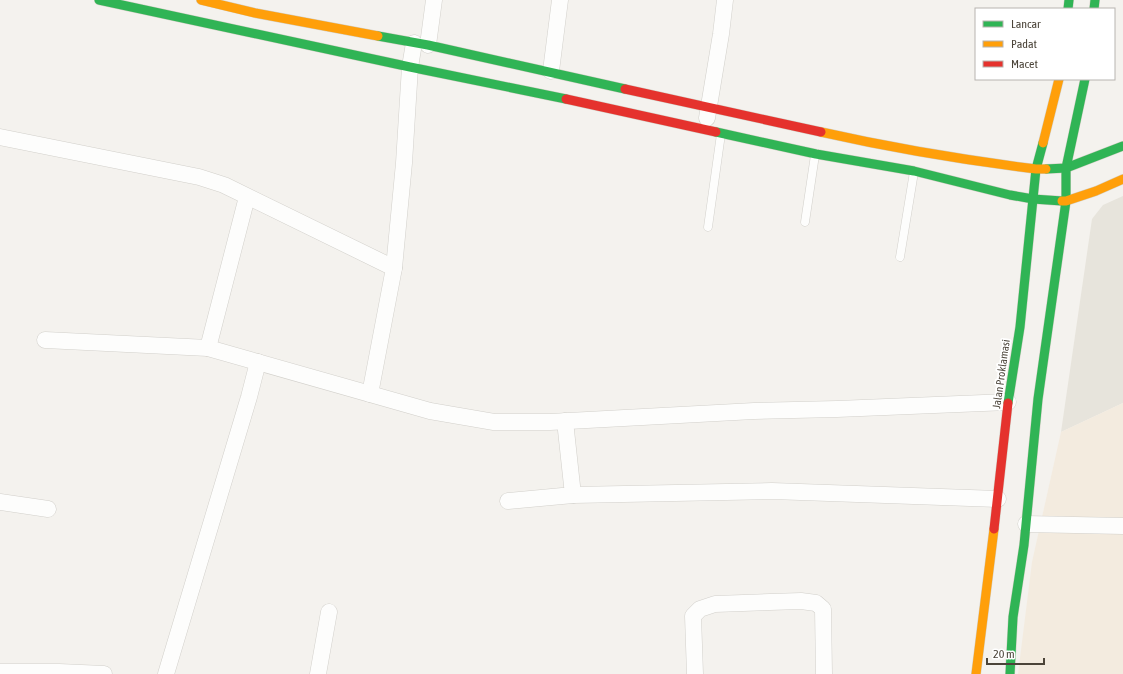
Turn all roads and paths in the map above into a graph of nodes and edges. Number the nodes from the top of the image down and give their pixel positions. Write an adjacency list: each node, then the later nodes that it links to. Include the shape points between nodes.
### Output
1 (99, 0): 7 (main road)
2 (201, 0): 6 (main road, via 255,13)
3 (434, 0): 6 (street)
4 (560, 0): 8 (street)
5 (725, 0): 11 (street)
6 (421, 44): 7 (street); 8 (main road)
7 (410, 67): 12 (main road); 27 (street)
8 (551, 71): 11 (main road)
9 (1060, 80): 18 (main road, Jalan Proklamasi)
10 (1085, 80): 17 (main road)
11 (709, 108): 12 (street); 18 (main road, via 888,146 965,160)
12 (704, 129): 13 (main road)
13 (721, 133): 16 (main road); 25 (lane)
14 (0, 136): 21 (street, via 199,177 224,184)
15 (1123, 146): 17 (main road)
16 (816, 154): 19 (main road); 24 (lane)
17 (1066, 168): 18 (main road); 23 (main road)
18 (1036, 169): 22 (main road, Jalan Proklamasi)
19 (914, 171): 22 (main road); 26 (lane)
20 (1123, 179): 23 (main road)
21 (247, 196): 27 (street); 29 (street)
22 (1033, 199): 23 (main road); 32 (main road, Jalan Proklamasi, via 1020,327)
23 (1066, 200): 39 (main road, via 1038,399)
24 (805, 222)
25 (708, 227)
26 (900, 257)
27 (394, 268): 31 (street)
28 (45, 340): 29 (street)
29 (208, 348): 30 (street)
30 (258, 362): 31 (street); 44 (street)
31 (370, 394): 33 (street, via 430,411 494,422)
32 (1008, 402): 33 (street, via 754,410); 35 (main road, Jalan Proklamasi)
33 (565, 421): 34 (street)
34 (573, 494): 35 (street, via 772,491); 36 (street)
35 (998, 499): 48 (main road, Jalan Proklamasi, via 987,617)
36 (508, 501)
37 (0, 502): 38 (street)
38 (48, 509)
39 (1026, 524): 40 (street); 49 (main road, via 1009,617)
40 (1123, 526)
41 (329, 612): 45 (street)
42 (0, 672): 43 (street)
43 (104, 674)
44 (166, 674)
45 (318, 674)
46 (695, 674): 47 (street, via 693,616 700,609 715,604 801,601 816,603 824,609)
47 (824, 674)
48 (976, 674)
49 (1010, 674)

